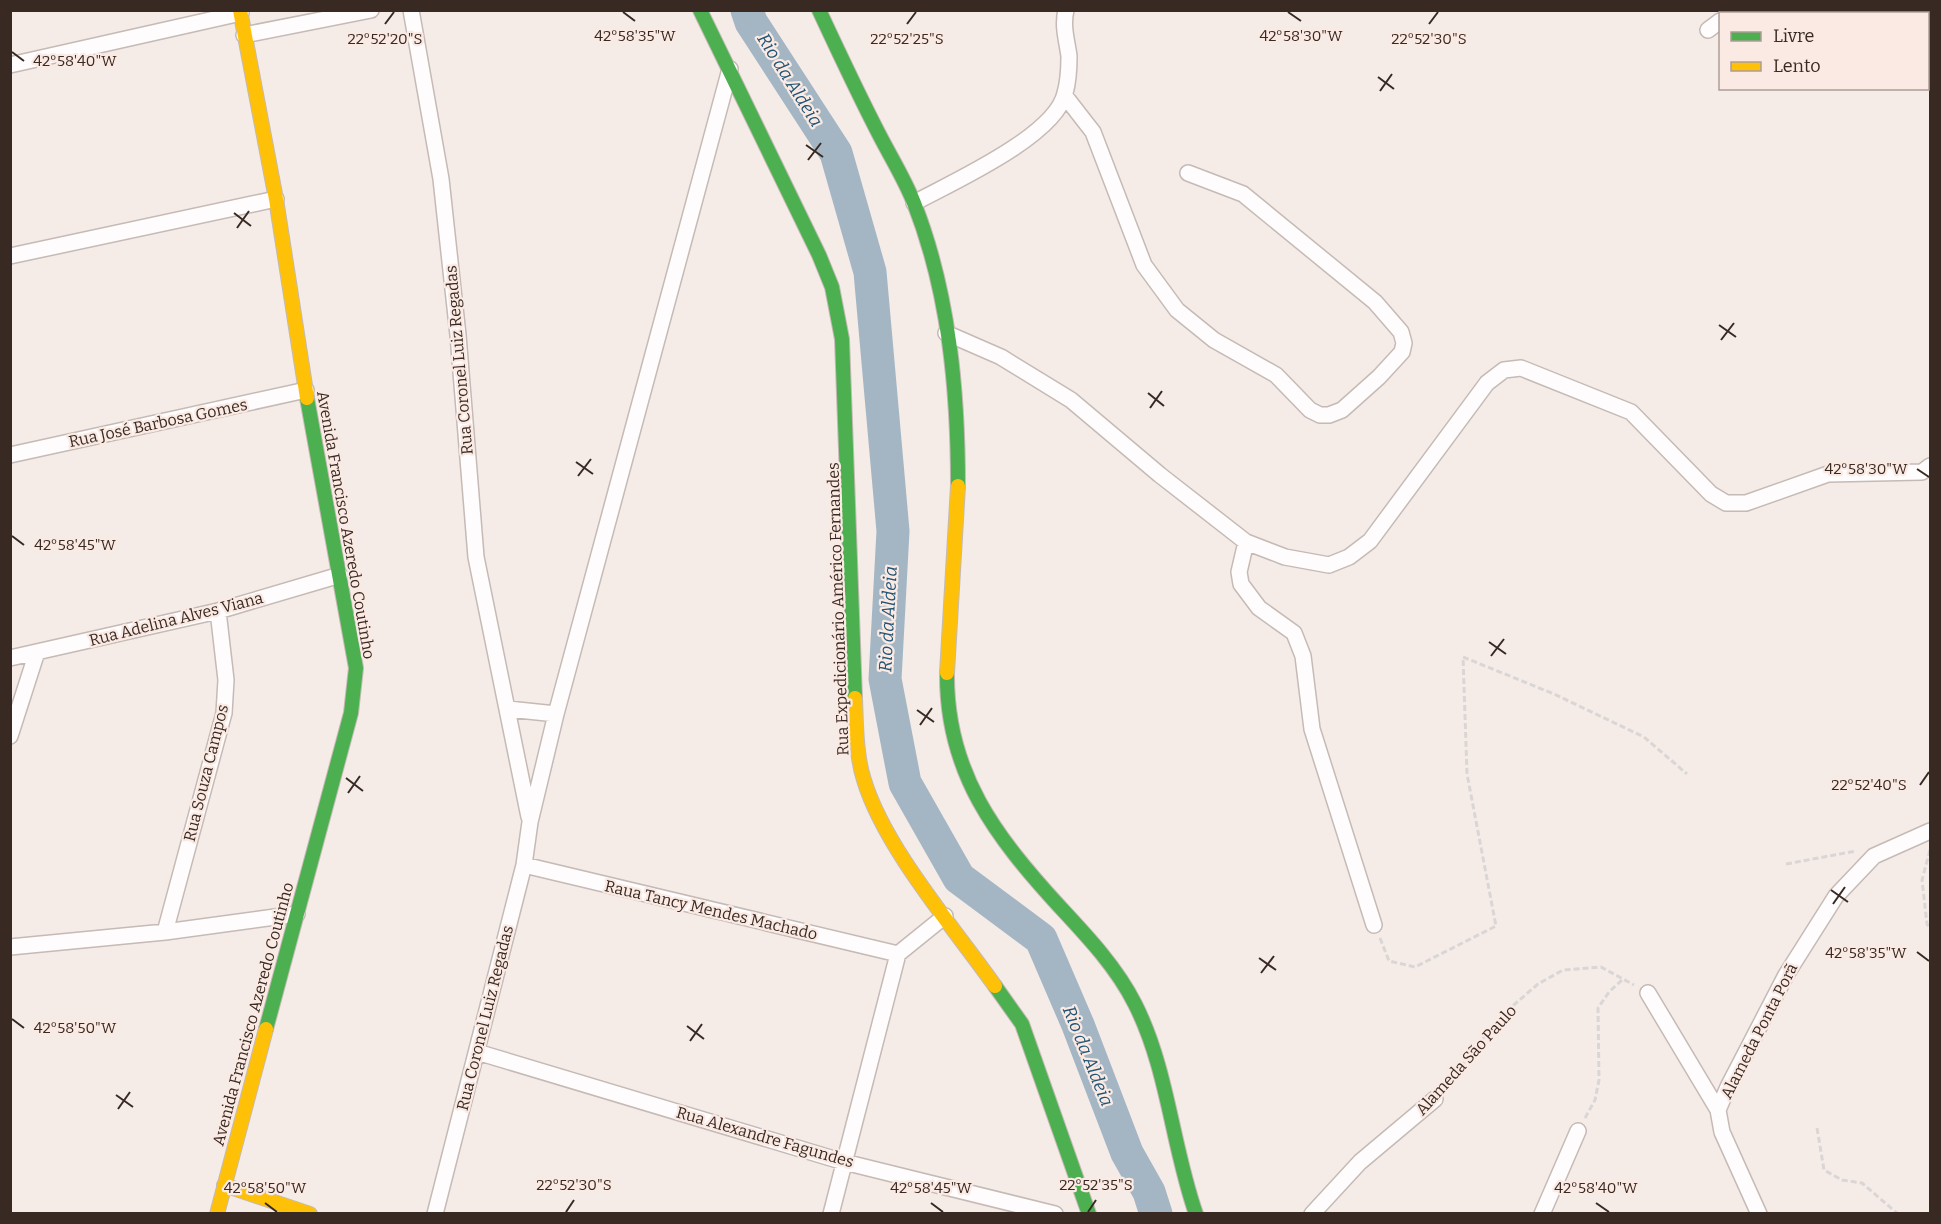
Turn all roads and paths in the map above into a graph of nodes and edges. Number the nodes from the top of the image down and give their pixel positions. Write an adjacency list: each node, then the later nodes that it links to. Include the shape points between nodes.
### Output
1 (371, 10): 7 (street)
2 (411, 10): 24 (street, Rua Coronel Luiz Regadas, via 441,179 476,557)
3 (700, 10): 9 (street, Rua Expedicionário Américo Fernandes)
4 (819, 10): 13 (street)
5 (1066, 10): 10 (street, via 1069,58)
6 (240, 12): 7 (street, Avenida Francisco Azeredo Coutinho); 8 (street)
7 (244, 36): 12 (street, Avenida Francisco Azeredo Coutinho)
8 (10, 65)
9 (730, 69): 25 (street, Rua Coronel Luiz Regadas); 35 (street, Rua Expedicionário Américo Fernandes, via 819,255 839,316 856,713 863,779 890,836)
10 (1065, 96): 11 (street, via 1093,132 1144,266 1177,310 1214,340 1276,375 1310,410 1320,415 1342,410 1402,352 1401,332 1375,302 1243,194); 13 (street, via 1047,122 1025,141)
11 (1188, 173)
12 (276, 199): 14 (street); 16 (street, Avenida Francisco Azeredo Coutinho)
13 (914, 203): 15 (street)
14 (10, 256)
15 (946, 333): 19 (street, via 1001,357 1071,400); 56 (street, via 957,442 956,543 945,659 946,697 959,760 976,801 1001,840 1120,978 1138,1010 1167,1099 1178,1158)
16 (306, 390): 17 (street, Rua José Barbosa Gomes); 20 (street, Avenida Francisco Azeredo Coutinho)
17 (10, 455)
18 (1930, 466): 19 (street, via 1922,472 1828,474 1746,503 1726,503 1711,494 1631,412 1521,368 1504,370 1487,383 1370,541 1349,557 1329,566)
19 (1246, 542): 36 (street, via 1239,572 1241,584 1259,608 1294,633 1303,656 1312,729)
20 (339, 574): 21 (street, Rua Adelina Alves Viana); 34 (street, Avenida Francisco Azeredo Coutinho, via 356,668 355,693)
21 (218, 611): 22 (street, Rua Adelina Alves Viana); 38 (street, Rua Souza Campos, via 226,680 224,713)
22 (37, 651): 23 (street, Rua Adelina Alves Viana); 26 (street)
23 (10, 658)
24 (508, 709): 25 (street); 28 (street, Rua Coronel Luiz Regadas)
25 (556, 714): 28 (street, Rua Coronel Luiz Regadas)
26 (10, 736)
27 (1687, 774): 36 (path, via 1644,737 1463,657 1467,774 1496,926 1415,967 1389,961)
28 (530, 822): 33 (street, Rua Coronel Luiz Regadas)
29 (1930, 831): 45 (street, Alameda Ponta Porã, via 1874,856 1836,896 1786,975)
30 (1865, 849): 32 (path)
31 (1930, 850): 37 (path, via 1922,880)
32 (1786, 864)
33 (524, 865): 40 (street, Raua Tancy Mendes Machado); 43 (street, Rua Coronel Luiz Regadas)
34 (297, 915): 38 (street); 49 (street, Avenida Francisco Azeredo Coutinho)
35 (945, 916): 40 (street); 55 (street, Rua Expedicionário Américo Fernandes, via 1022,1024)
36 (1374, 925)
37 (1930, 928)
38 (165, 932): 39 (street)
39 (10, 947)
40 (898, 954): 48 (street)
41 (1623, 979): 42 (path, Alameda São Paulo); 44 (path, Alameda São Paulo, via 1601,967 1563,970 1538,984 1501,1016); 47 (path, via 1599,1008 1599,1080 1595,1100)
42 (1648, 993): 45 (street)
43 (477, 1052): 48 (street, Rua Alexandre Fagundes); 52 (street, Rua Coronel Luiz Regadas)
44 (1435, 1099): 57 (street, Alameda São Paulo, via 1360,1162)
45 (1718, 1110): 59 (street, Alameda Ponta Porã, via 1725,1141)
46 (1817, 1128): 60 (path, via 1824,1170 1842,1180 1862,1183)
47 (1578, 1131): 58 (street)
48 (844, 1161): 53 (street); 54 (street, Rua Alexandre Fagundes)
49 (224, 1185): 50 (street, Avenida Francisco Azeredo Coutinho); 51 (street)
50 (217, 1214)
51 (310, 1214)
52 (435, 1214)
53 (831, 1214)
54 (1055, 1214)
55 (1089, 1214)
56 (1196, 1214)
57 (1312, 1214)
58 (1542, 1214)
59 (1759, 1214)
60 (1898, 1214)

